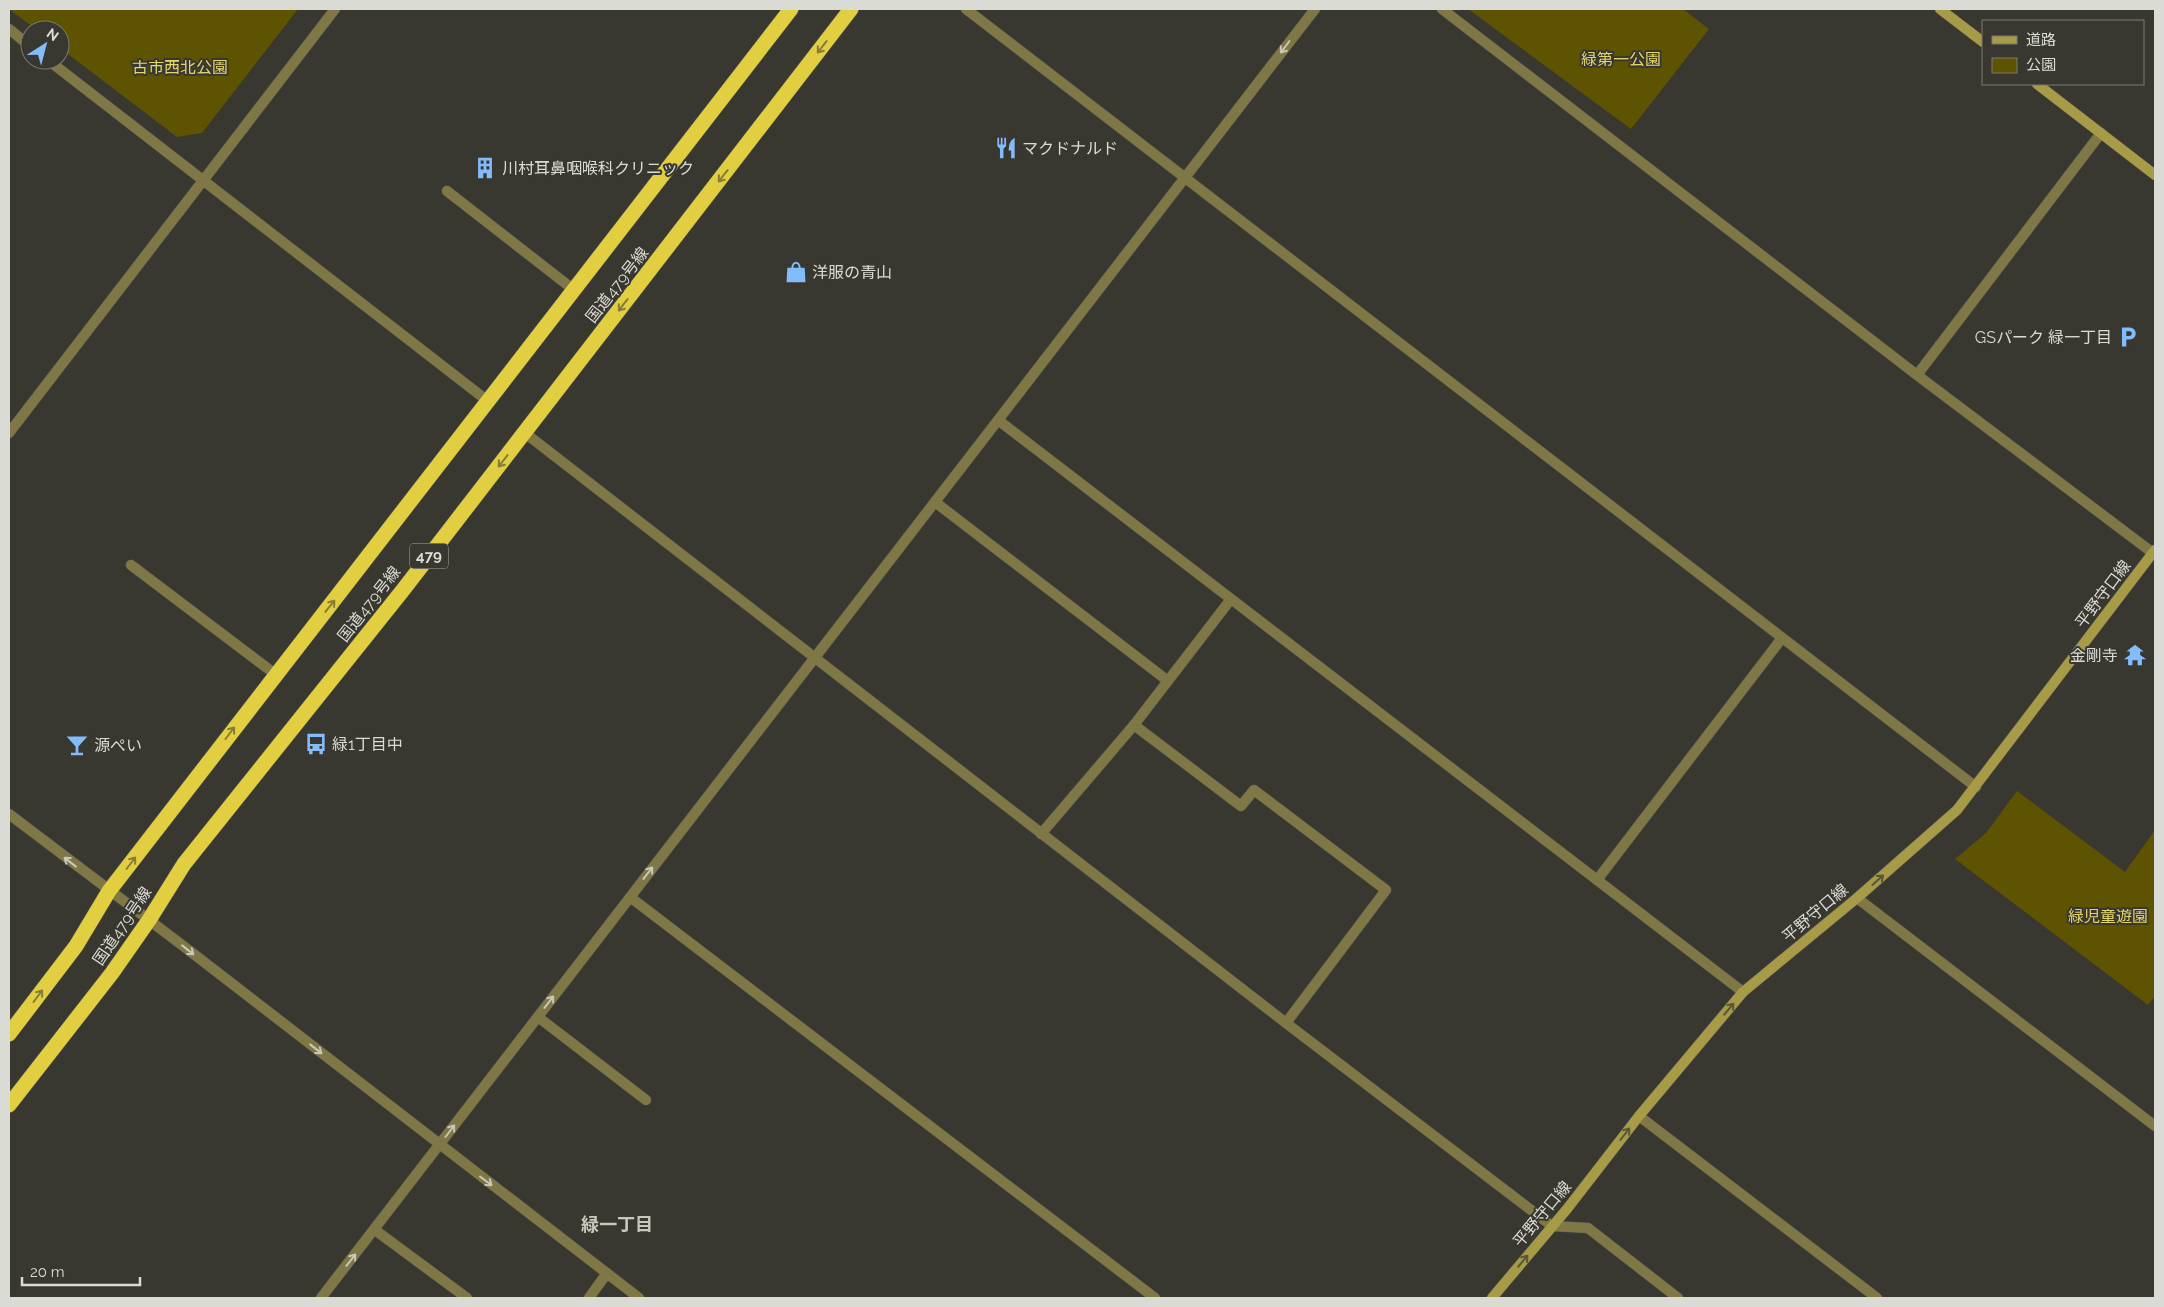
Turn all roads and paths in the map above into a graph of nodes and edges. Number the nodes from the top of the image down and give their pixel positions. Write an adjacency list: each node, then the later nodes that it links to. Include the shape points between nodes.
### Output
1 (335, 9): 16 (street)
2 (791, 9): 18 (highway, 国道479号線)
3 (851, 9): 24 (highway, 国道479号線 / 479, one-way to 24)
4 (966, 9): 15 (street)
5 (1315, 9): 15 (street, one-way to 15)
6 (1442, 9): 19 (street)
7 (1940, 9): 10 (main road)
8 (9, 29): 9 (street)
9 (20, 38)
10 (1982, 41)
11 (61, 70): 16 (street)
12 (2038, 85): 13 (main road)
13 (2101, 133): 14 (main road); 19 (street)
14 (2155, 175)
15 (1186, 178): 22 (street); 29 (street)
16 (202, 180): 20 (street); 21 (street)
17 (447, 191): 18 (street)
18 (574, 290): 20 (highway, 国道479号線)
19 (1917, 374): 26 (street)
20 (489, 402): 31 (highway, 国道479号線, one-way to 20)
21 (13, 419): 23 (street)
22 (998, 420): 25 (street); 28 (street)
23 (9, 433)
24 (525, 433): 30 (street); 41 (highway, 国道479号線 / 479, one-way to 41, via 184,864)
25 (935, 502): 30 (street); 32 (street)
26 (2154, 552): 34 (main road, 平野守口線)
27 (131, 565): 31 (street)
28 (1231, 599): 32 (street); 37 (street)
29 (1782, 638): 34 (street); 37 (street)
30 (814, 658): 36 (street); 39 (street, one-way to 30)
31 (275, 674): 38 (highway, 国道479号線, one-way to 31)
32 (1168, 681): 33 (street)
33 (1134, 725): 36 (street); 44 (street, via 1241,806 1254,790 1386,890)
34 (1976, 787): 40 (main road, 平野守口線, one-way to 34, via 1957,810)
35 (9, 814): 38 (street, one-way to 35)
36 (1040, 834): 44 (street)
37 (1597, 880): 42 (street)
38 (110, 891): 41 (street); 45 (highway, 国道479号線, one-way to 38, via 76,946)
39 (630, 897): 43 (street, one-way to 39); 58 (street)
40 (1858, 898): 42 (main road, 平野守口線); 49 (street)
41 (149, 920): 47 (highway, 国道479号線 / 479); 50 (street, one-way to 50)
42 (1743, 992): 48 (main road, 平野守口線, one-way to 42)
43 (538, 1017): 46 (street); 50 (street, one-way to 43)
44 (1286, 1023): 51 (street)
45 (9, 1034)
46 (646, 1100)
47 (9, 1105)
48 (1639, 1116): 51 (main road, 平野守口線, one-way to 48); 61 (street)
49 (2155, 1126)
50 (440, 1145): 52 (street); 53 (street, one-way to 53)
51 (1552, 1226): 59 (main road, 平野守口線, one-way to 51); 60 (street, via 1588,1228)
52 (375, 1230): 54 (street, one-way to 52); 55 (street)
53 (607, 1274): 56 (street); 57 (street)
54 (321, 1298)
55 (467, 1298)
56 (589, 1298)
57 (640, 1298)
58 (1154, 1298)
59 (1492, 1298)
60 (1678, 1298)
61 (1877, 1298)

